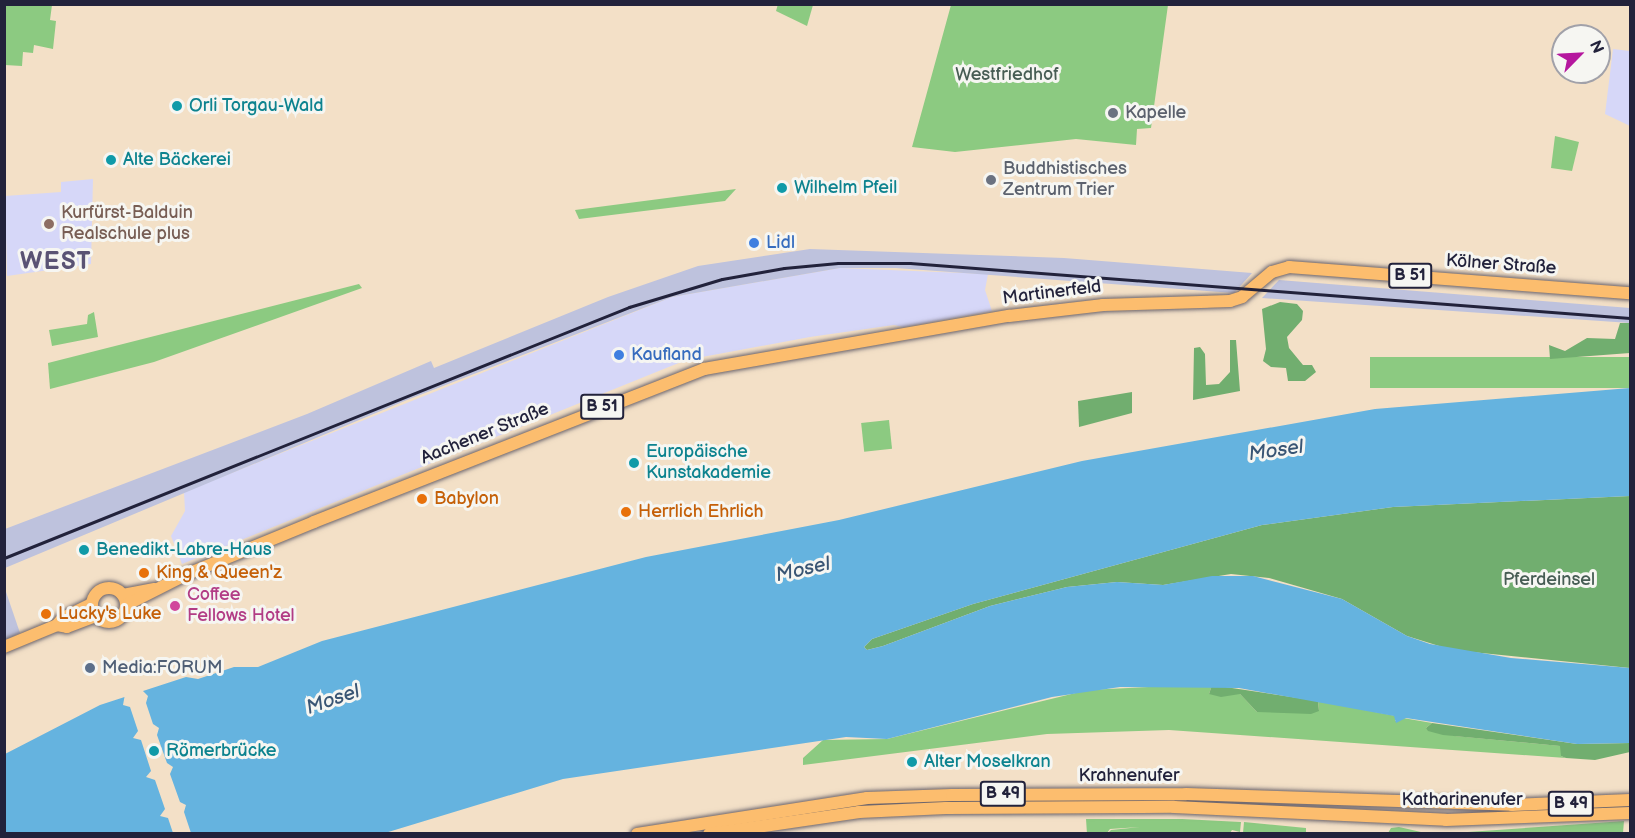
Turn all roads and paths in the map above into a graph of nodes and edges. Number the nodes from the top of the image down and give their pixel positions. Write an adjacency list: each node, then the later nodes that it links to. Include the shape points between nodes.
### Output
1 (1264, 278): 2 (main road, Kölner Straße / B 51, via 1289,267); 3 (main road, Martinerfeld / B 51, via 1242,297 1225,302 1103,305 1009,316)
2 (1630, 293)
3 (838, 345): 4 (main road, Aachener Straße / B 51, via 672,379 154,589 146,598)
4 (125, 600): 5 (main road, via 117,620 107,622); 5 (main road, via 112,588 104,588 95,594)
5 (94, 610): 6 (main road, via 63,618 57,625)
6 (4, 647)
7 (1630, 800): 8 (main road, Katharinenufer / B 49, via 1512,805)
8 (1372, 801): 11 (main road, Krahnenufer / B 49, via 1186,794 867,798)
9 (1630, 813): 10 (main road, Katharinenufer / B 49, via 1516,819)
10 (1365, 817): 12 (main road, Krahnenufer / B 49, via 1174,807 946,808 859,812)
11 (637, 834)
12 (709, 834)

